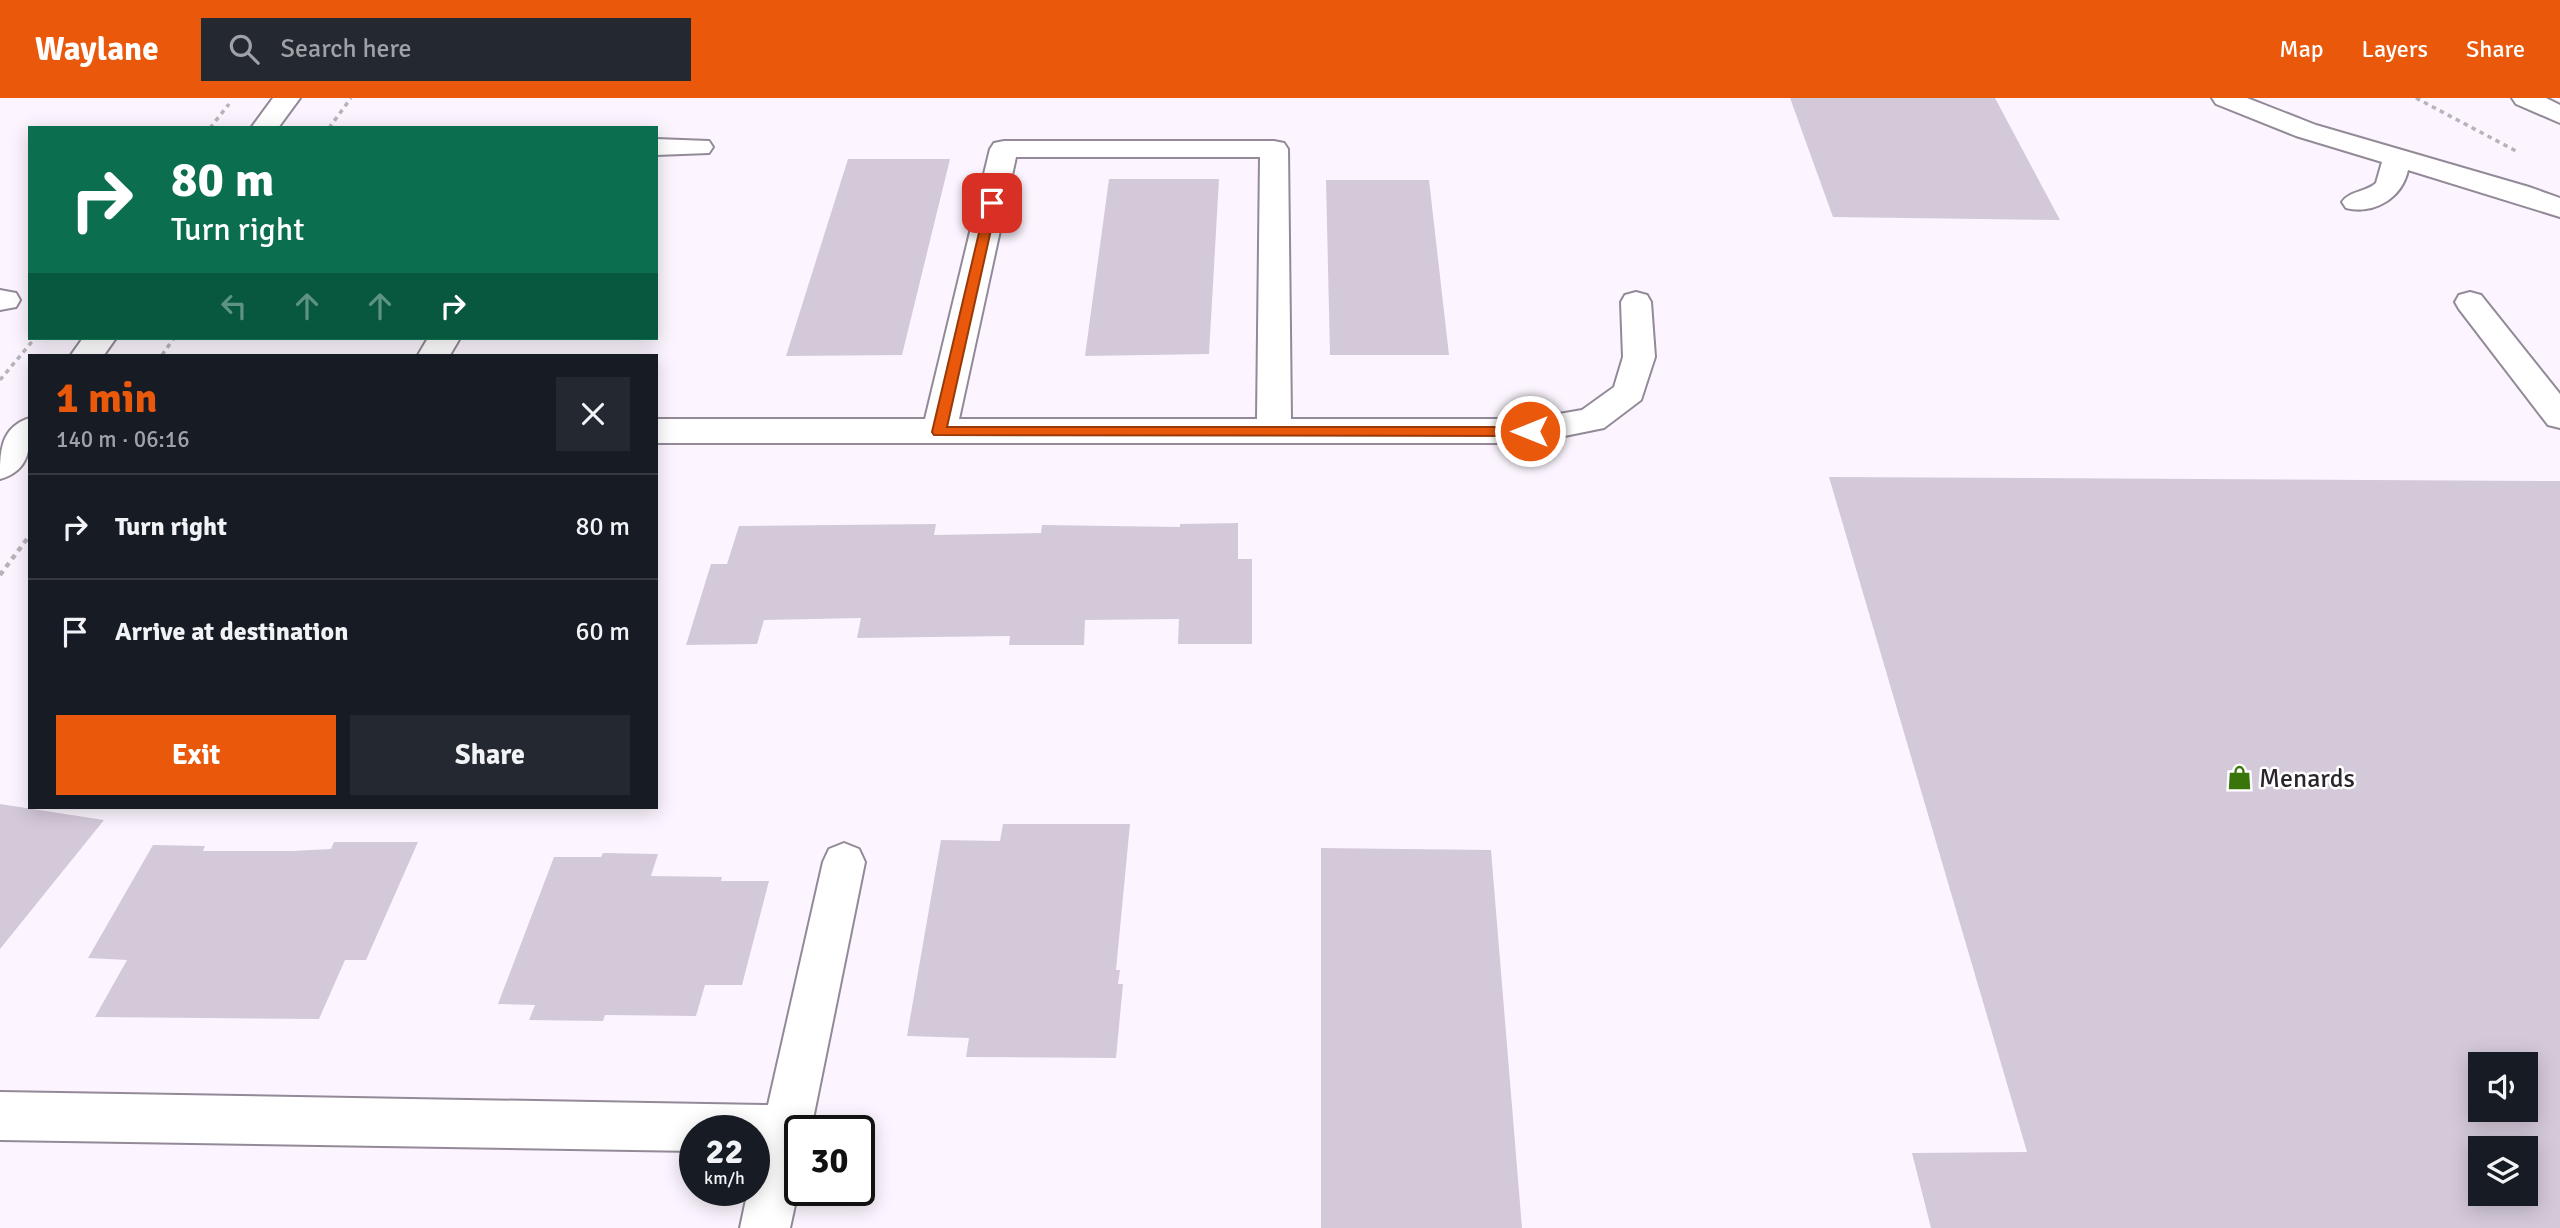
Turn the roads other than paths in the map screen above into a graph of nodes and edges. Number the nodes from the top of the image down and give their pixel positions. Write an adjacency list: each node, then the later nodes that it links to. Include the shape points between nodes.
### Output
1 (287, 98): 5 (street)
2 (2225, 98): 8 (street, via 2269,119)
3 (2525, 98): 4 (street)
4 (2560, 116)
5 (266, 126)
6 (658, 147): 7 (street)
7 (699, 148)
8 (2397, 156): 9 (street, via 2392,184 2381,196); 10 (street)
9 (2356, 202)
10 (2560, 208)
11 (1636, 302): 19 (street, via 1639,357 1629,392 1592,420 1530,431)
12 (2470, 302): 15 (street)
13 (98, 340): 14 (street)
14 (88, 354)
15 (2560, 417)
16 (22, 431): 20 (street)
17 (658, 431): 18 (street)
18 (939, 432): 19 (street); 19 (street, via 1004,149 1274,149)
19 (1274, 432)
20 (0, 467)
21 (844, 862): 22 (street)
22 (789, 1115)
23 (0, 1116): 24 (street)
24 (784, 1129)
25 (784, 1138): 26 (street)
26 (765, 1228)

